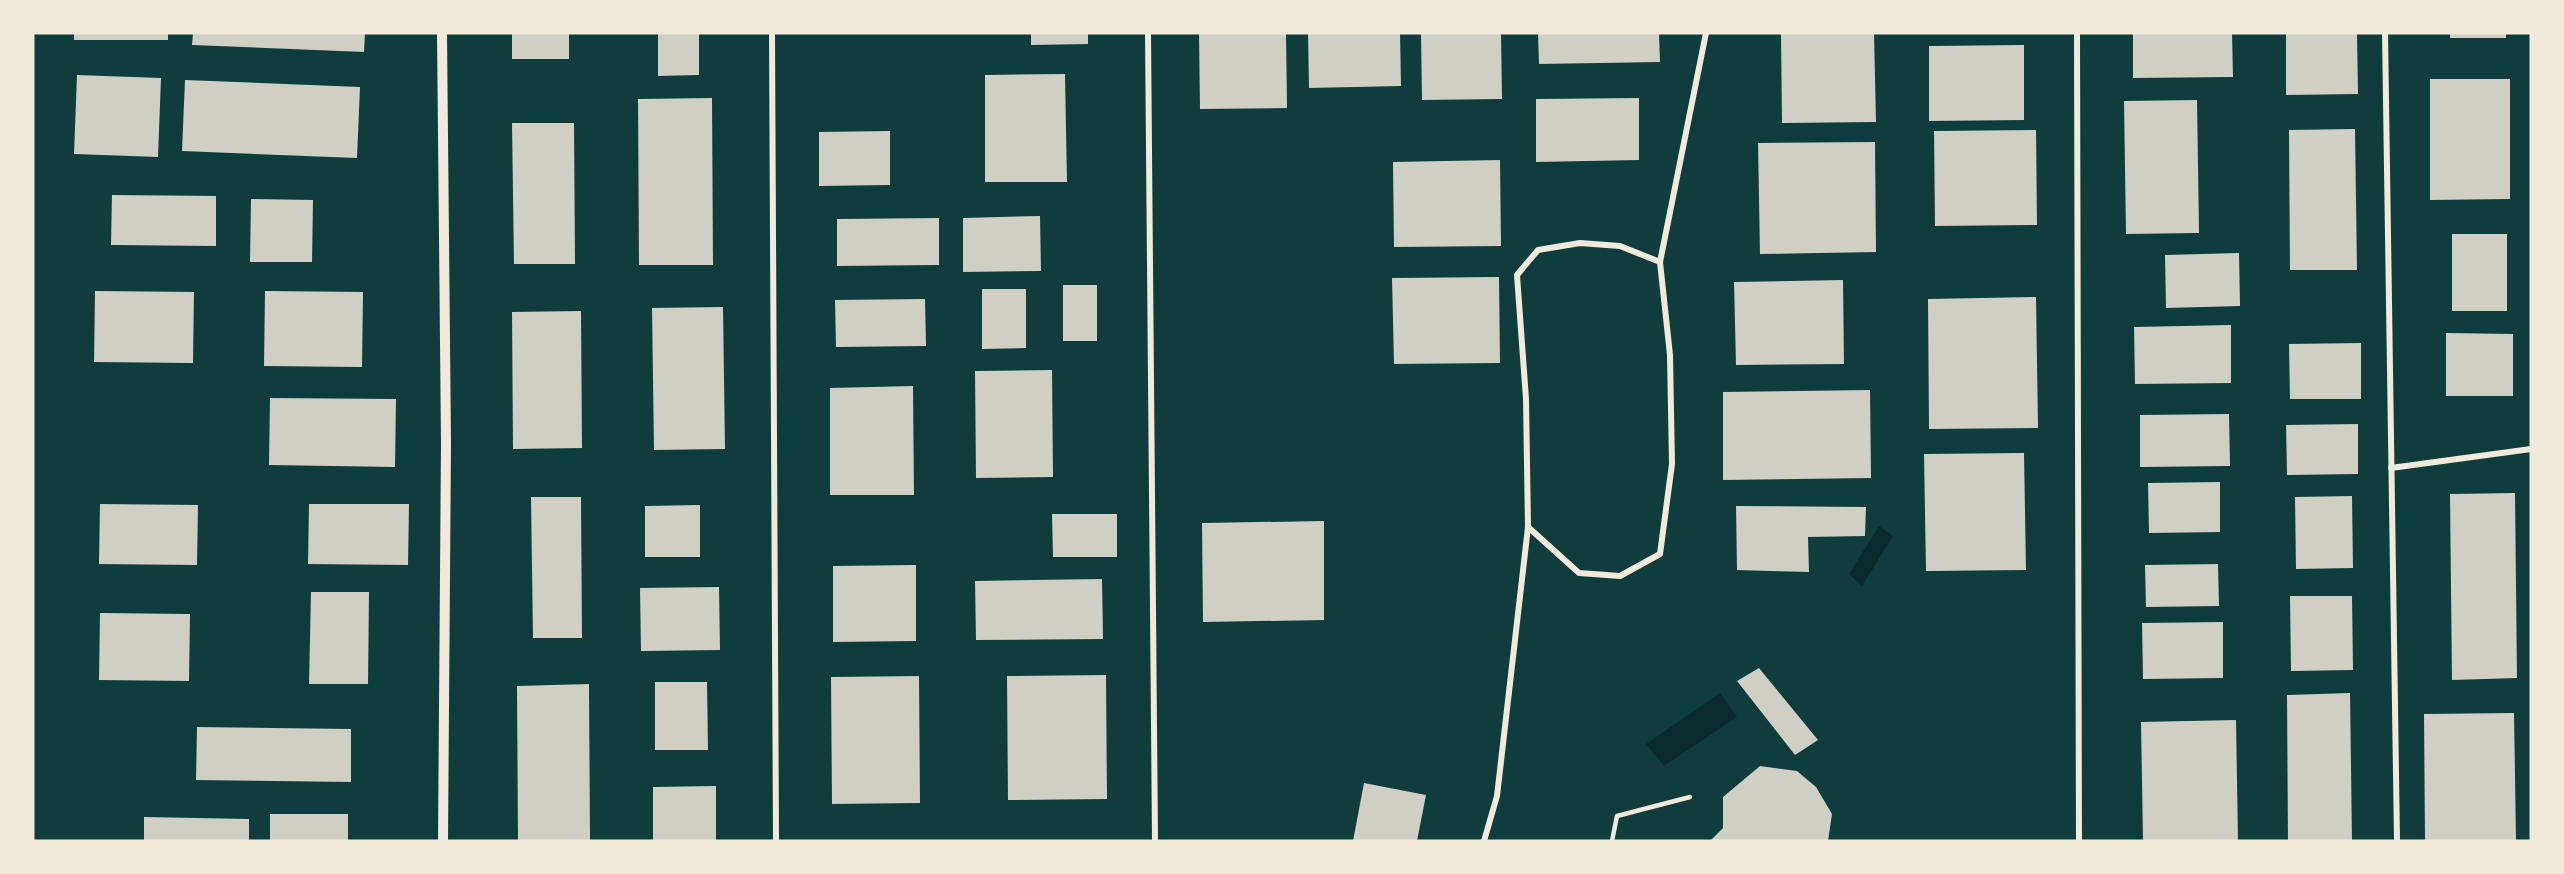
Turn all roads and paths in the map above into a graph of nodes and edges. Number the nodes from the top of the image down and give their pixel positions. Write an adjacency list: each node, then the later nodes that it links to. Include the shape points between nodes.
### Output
1 (442, 33): 12 (street, via 446,443)
2 (772, 33): 13 (street)
3 (1148, 33): 14 (street)
4 (1706, 33): 7 (street)
5 (2077, 33): 17 (street)
6 (2385, 33): 9 (street)
7 (1660, 262): 10 (street, via 1620,246 1580,243 1538,250 1517,275 1526,399); 10 (street, via 1670,355 1672,464 1660,554 1620,576 1579,573)
8 (2531, 449): 9 (street)
9 (2391, 468): 18 (street)
10 (1528, 526): 15 (street, via 1497,796)
11 (1690, 797): 16 (lane, via 1617,816)
12 (443, 841)
13 (776, 841)
14 (1155, 841)
15 (1484, 841)
16 (1612, 841)
17 (2079, 841)
18 (2397, 841)

